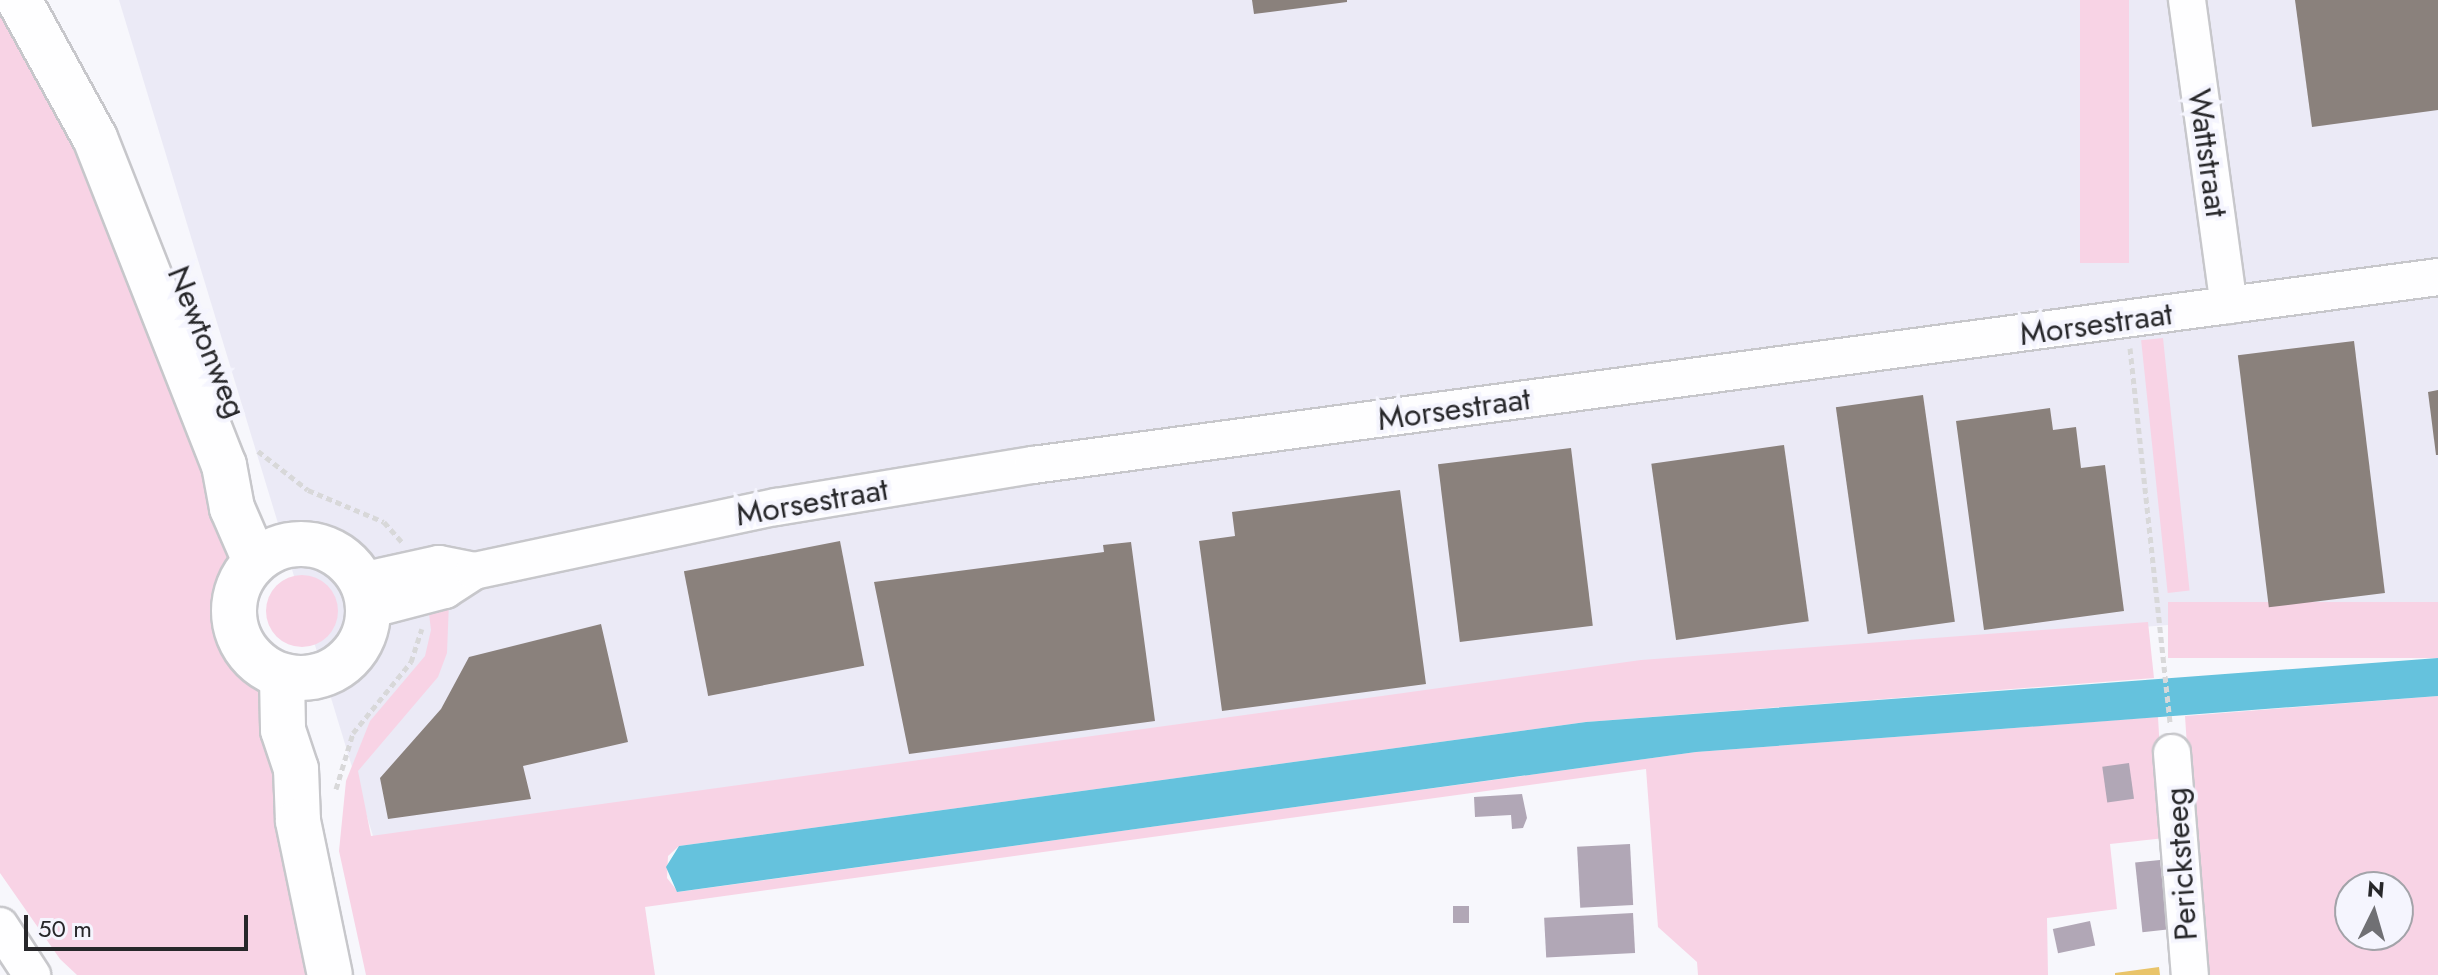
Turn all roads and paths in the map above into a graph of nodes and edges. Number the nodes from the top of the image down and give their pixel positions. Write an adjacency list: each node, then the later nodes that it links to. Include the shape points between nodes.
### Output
1 (19, 0): 6 (main road, Newtonweg, via 95,138 190,388)
2 (2187, 0): 4 (street, Wattstraat)
3 (2438, 277): 4 (street, Morsestraat)
4 (2229, 305): 5 (street, Morsestraat)
5 (2127, 320): 8 (street, Morsestraat, via 1033,465 776,507 474,571 439,564); 11 (path)
6 (238, 454): 7 (main road, Newtonweg, via 258,495); 8 (path, Newtonweg, via 384,522 397,533)
7 (270, 553): 9 (main road, via 330,551); 10 (main road, via 233,603 235,626 252,657)
8 (415, 584): 9 (street, Morsestraat); 12 (path, Newtonweg, via 419,647 353,733)
9 (364, 596): 10 (main road, via 359,645 347,660)
10 (298, 676): 15 (main road, via 312,729 296,769 298,821)
11 (2172, 741): 16 (street, Pericksteeg)
12 (333, 804)
13 (0, 926): 14 (street)
14 (32, 975)
15 (330, 975)
16 (2190, 975)

